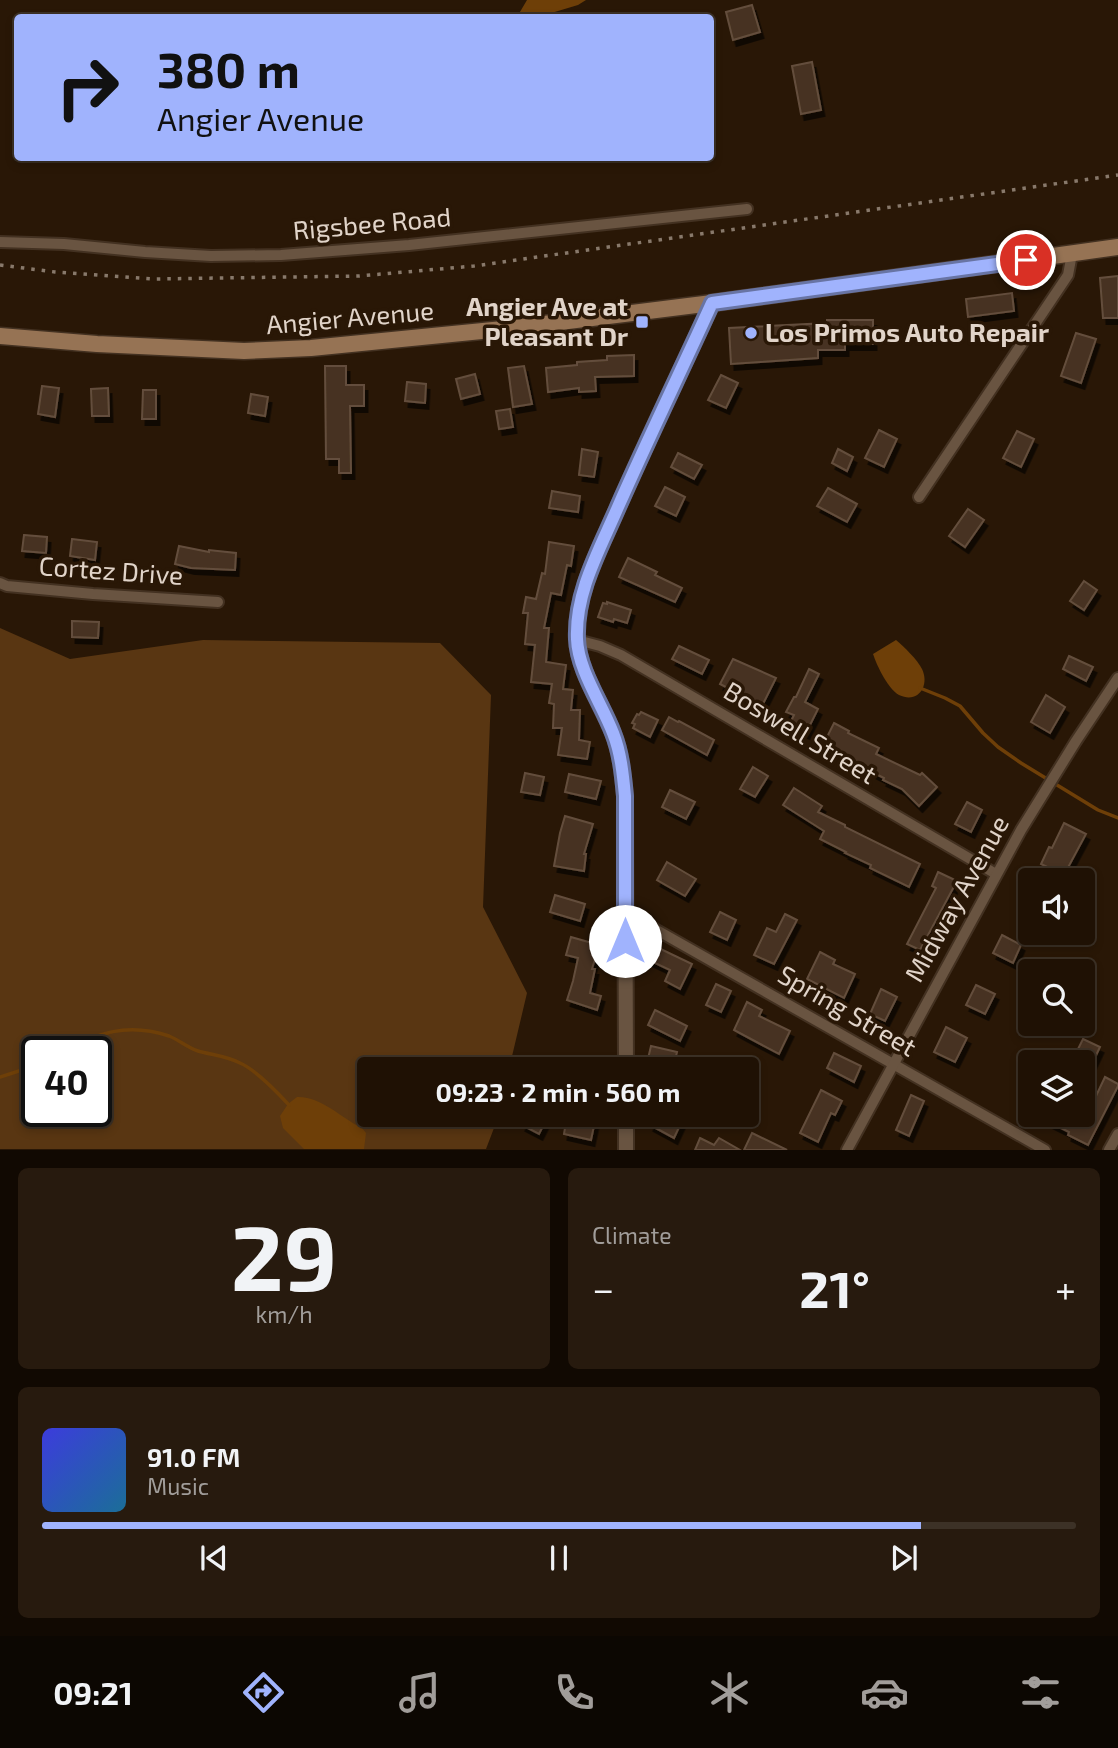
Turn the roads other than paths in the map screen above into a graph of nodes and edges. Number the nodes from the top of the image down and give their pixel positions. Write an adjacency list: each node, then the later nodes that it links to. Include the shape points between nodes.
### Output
1 (747, 209): 2 (street, Rigsbee Road, via 281,255 211,256)
2 (0, 242)
3 (1118, 247): 4 (main road, Angier Avenue)
4 (1072, 254): 5 (main road, Angier Avenue); 7 (street, via 1068,275)
5 (712, 303): 6 (main road, Angier Avenue, via 277,350); 10 (street, via 587,580)
6 (0, 336)
7 (919, 497)
8 (0, 583): 9 (street, Cortez Drive)
9 (218, 602)
10 (577, 640): 12 (street, Boswell Street, via 621,655); 13 (street, via 619,754 625,796)
11 (1118, 678): 12 (street, Midway Avenue)
12 (996, 874): 15 (street, Midway Avenue)
13 (625, 915): 14 (street); 15 (street, Spring Street)
14 (625, 1057)
15 (893, 1064): 19 (street, Midway Avenue); 20 (street, Spring Street)
16 (625, 1127): 18 (street)
17 (1118, 1134): 21 (street)
18 (625, 1150)
19 (847, 1150)
20 (1045, 1150)
21 (1109, 1150)

